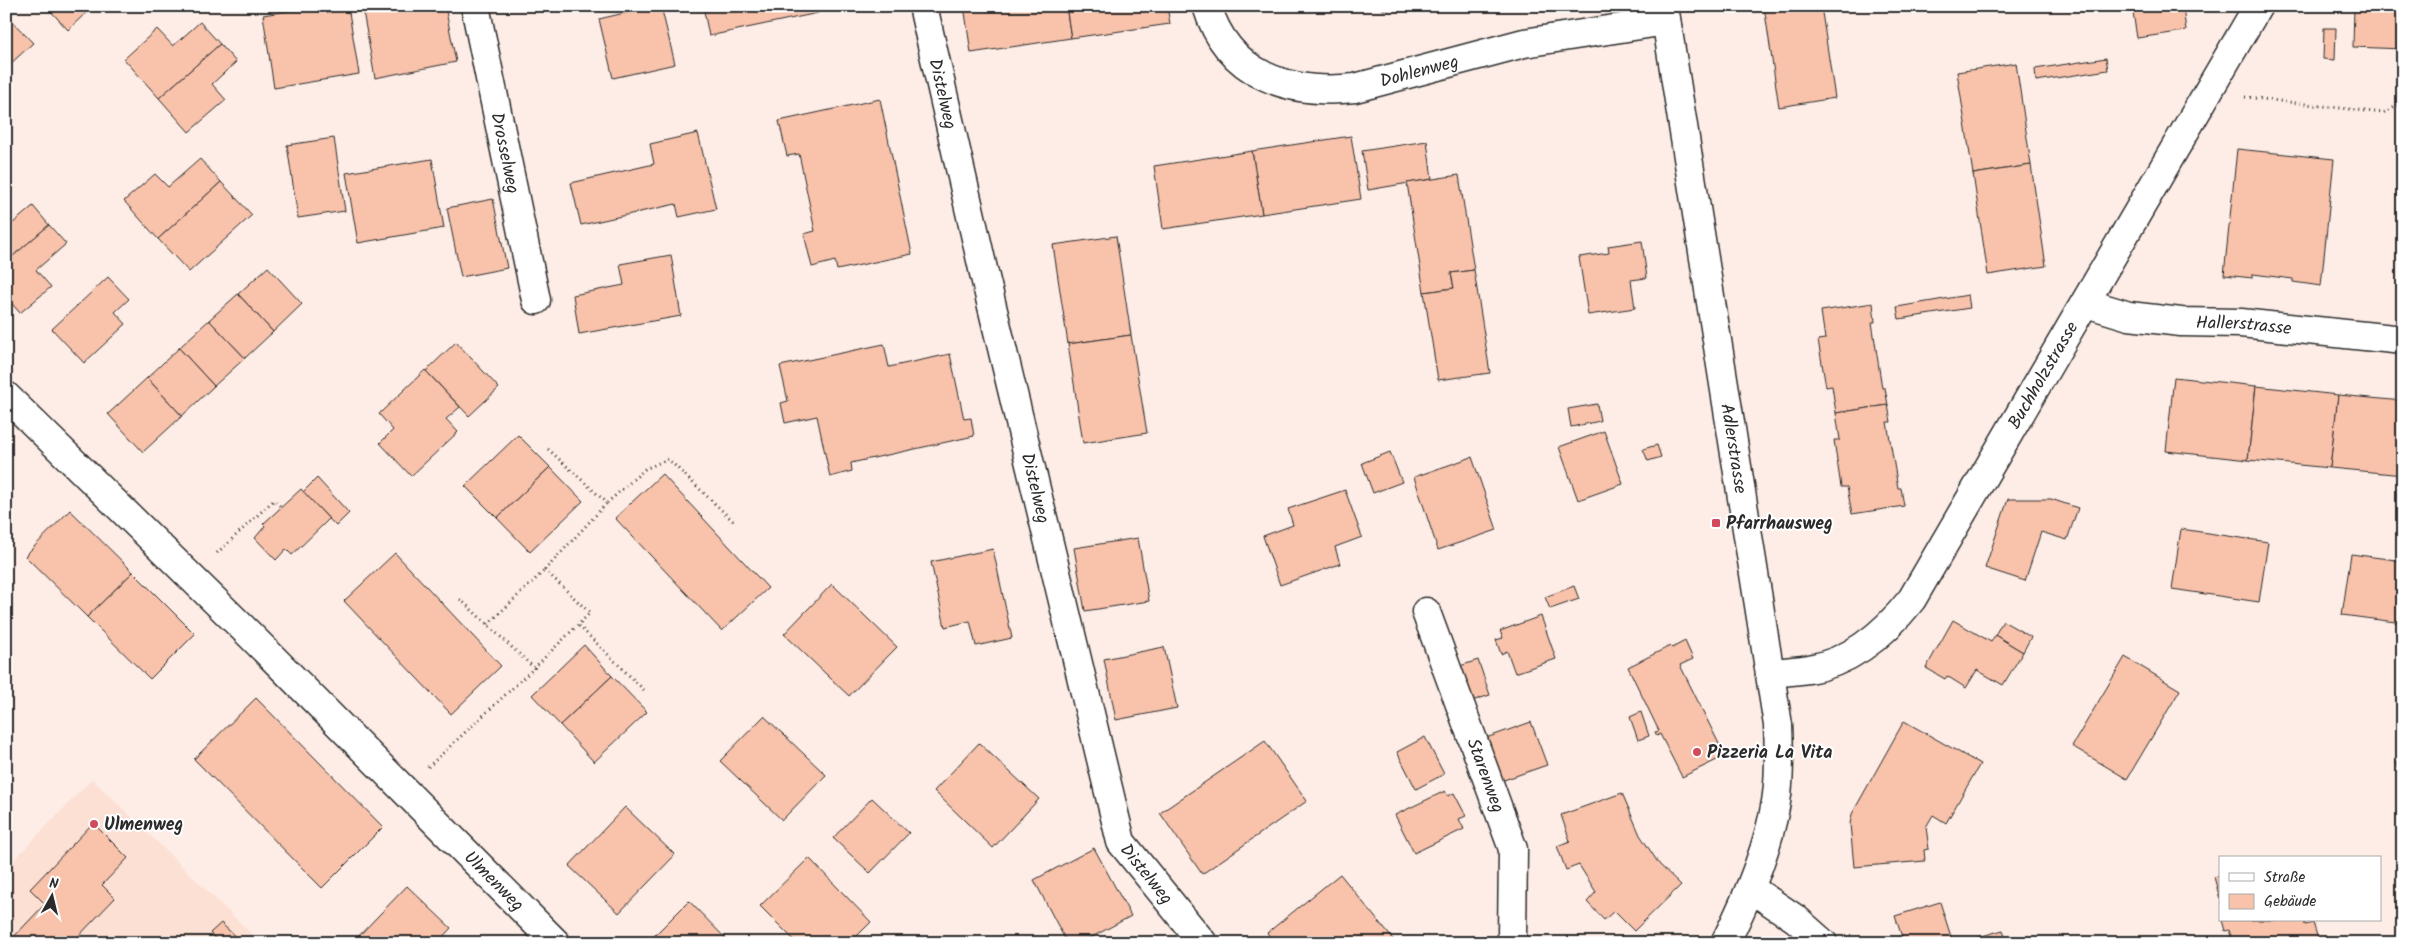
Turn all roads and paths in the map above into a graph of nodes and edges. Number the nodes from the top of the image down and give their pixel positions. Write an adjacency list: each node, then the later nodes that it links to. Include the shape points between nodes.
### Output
1 (475, 6): 8 (street, Drosselweg)
2 (923, 6): 28 (street, Distelweg, via 1121,842)
3 (1208, 6): 5 (street, Dohlenweg, via 1224,43 1259,73 1298,88 1327,91 1356,88 1524,43)
4 (2258, 6): 6 (street, Buchholzstrasse)
5 (1665, 14): 23 (street, Adlerstrasse)
6 (2208, 93): 7 (path, via 2383,113); 9 (street, Buchholzstrasse)
7 (2403, 103)
8 (536, 300)
9 (2086, 303): 10 (street, Hallerstrasse, via 2129,316 2181,322 2241,323); 23 (street, Buchholzstrasse, via 1931,570 1897,619 1873,641 1831,663 1810,669)
10 (2403, 340)
11 (6, 396): 17 (street, Ulmenweg)
12 (548, 449): 13 (path)
13 (607, 503): 15 (path, via 645,469 668,458); 16 (path)
14 (281, 507): 17 (path, via 274,500)
15 (732, 521)
16 (546, 570): 20 (path); 21 (path, via 590,613)
17 (190, 577): 25 (street, Ulmenweg)
18 (459, 598): 20 (path)
19 (1426, 612): 29 (street, Starenweg, via 1513,849)
20 (488, 624): 22 (path)
21 (579, 626): 22 (path); 24 (path)
22 (534, 668): 25 (path)
23 (1770, 673): 26 (street, Adlerstrasse, via 1778,725 1777,793)
24 (645, 691)
25 (403, 790): 27 (street, Ulmenweg)
26 (1750, 888): 30 (street); 31 (street, via 1796,919)
27 (556, 943)
28 (1203, 943)
29 (1514, 943)
30 (1725, 943)
31 (1823, 943)

